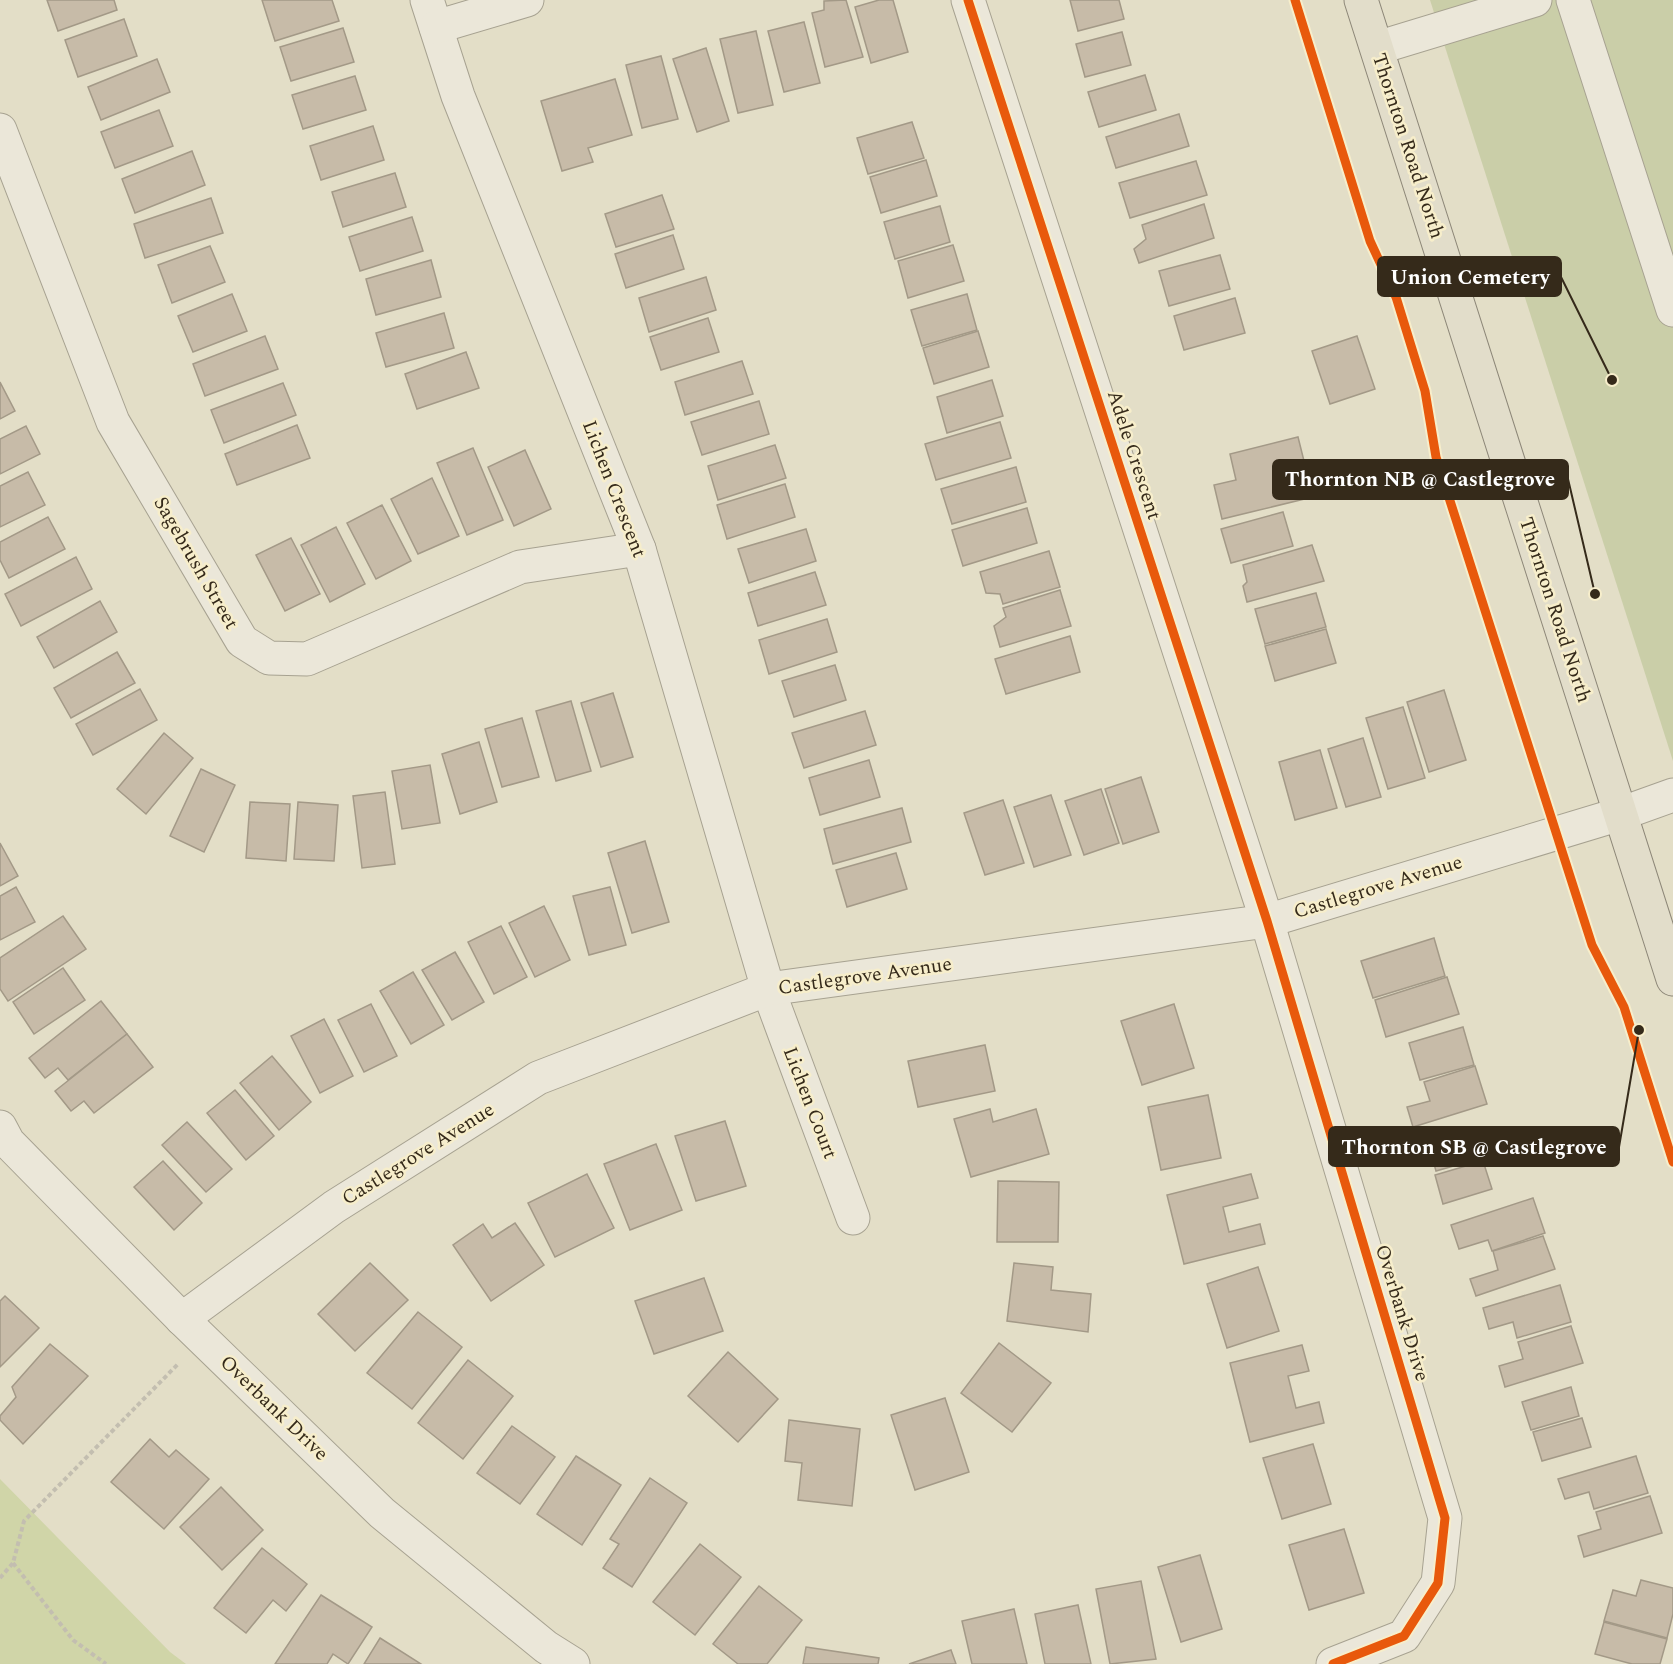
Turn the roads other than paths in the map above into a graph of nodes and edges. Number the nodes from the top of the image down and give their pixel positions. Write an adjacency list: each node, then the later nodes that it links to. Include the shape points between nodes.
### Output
1 (527, 0): 6 (street)
2 (968, 0): 13 (street, Adele Crescent)
3 (1361, 0): 7 (main road, Thornton Road North)
4 (1535, 0): 7 (street)
5 (1573, 0): 9 (street)
6 (431, 14): 10 (street, Lichen Crescent, via 458,96)
7 (1377, 48): 12 (main road, Thornton Road North)
8 (0, 130): 10 (street, Sagebrush Street, via 113,422 242,641 269,658 307,658 520,567)
9 (1673, 310)
10 (639, 549): 15 (street, Lichen Crescent)
11 (1673, 795): 12 (street, Castlegrove Avenue)
12 (1620, 814): 13 (street, Castlegrove Avenue); 14 (main road, Thornton Road North)
13 (1267, 921): 15 (street, Castlegrove Avenue); 20 (street, Overbank Drive, via 1445,1518 1438,1583 1404,1636)
14 (1673, 979)
15 (768, 989): 17 (street, Lichen Court); 18 (street, Castlegrove Avenue, via 538,1078 334,1208)
16 (0, 1127): 18 (street, Overbank Drive, via 8,1142)
17 (854, 1218)
18 (192, 1329): 19 (street, Overbank Drive, via 382,1513 546,1647)
19 (573, 1664)
20 (1333, 1664)

